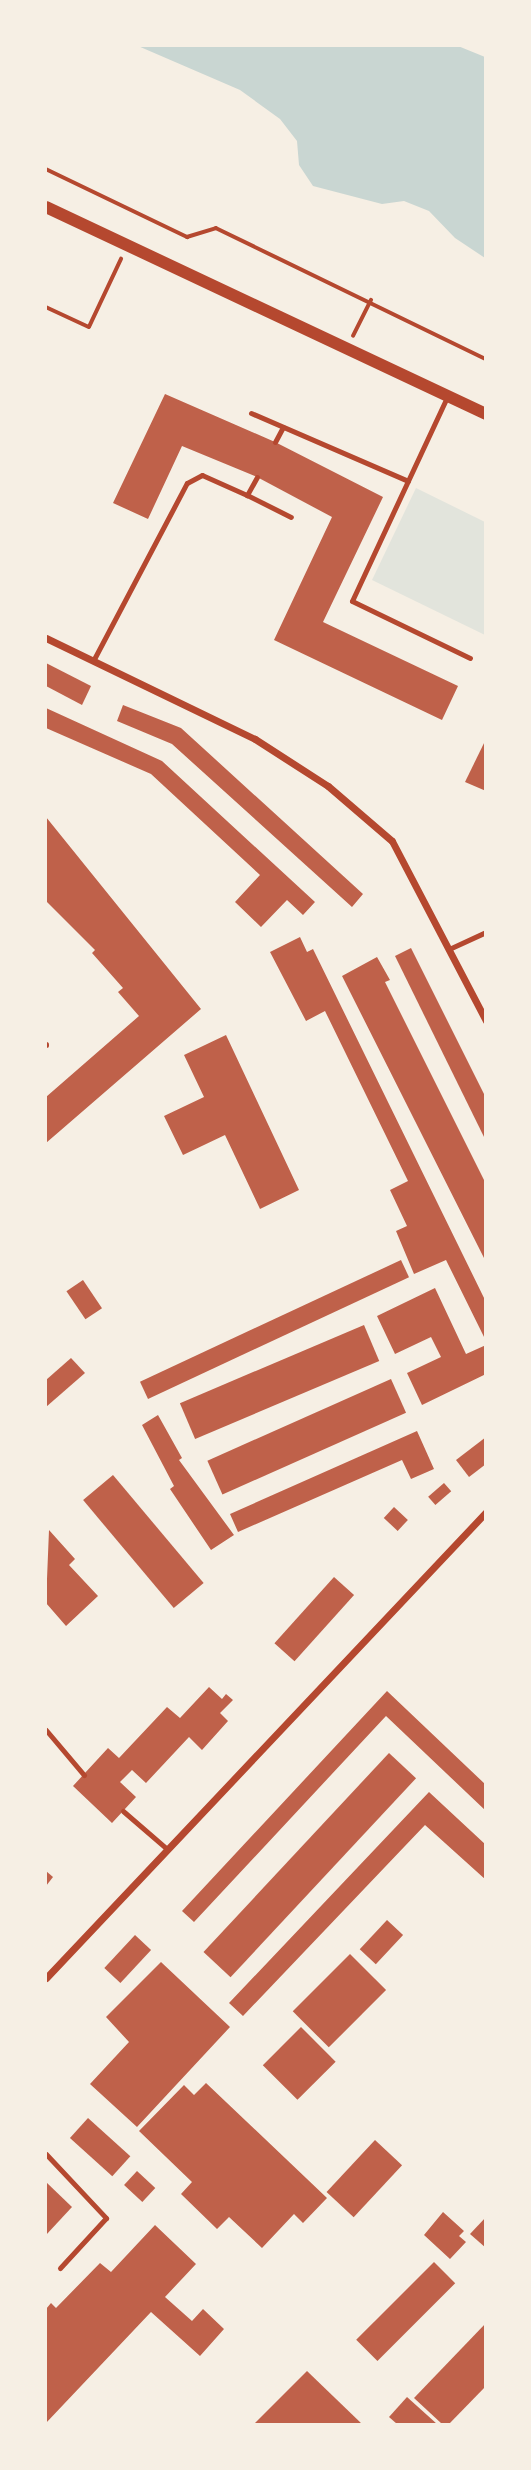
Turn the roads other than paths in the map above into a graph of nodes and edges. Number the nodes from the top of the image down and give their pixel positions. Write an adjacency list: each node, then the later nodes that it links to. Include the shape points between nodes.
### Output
1 (46, 207): 2 (street)
2 (449, 396): 4 (street); 8 (lane)
3 (251, 413): 5 (lane)
4 (485, 414)
5 (283, 427): 6 (lane); 8 (lane)
6 (275, 442)
7 (257, 477): 9 (lane)
8 (408, 481): 12 (lane, via 352,601)
9 (247, 495): 10 (lane); 13 (lane, via 202,475 187,483)
10 (291, 517)
11 (46, 638): 13 (street)
12 (470, 658)
13 (93, 661): 15 (street, via 255,738 328,786 392,841)
14 (485, 932): 15 (lane)
15 (449, 948): 16 (street)
16 (485, 1021)
17 (485, 1512): 21 (street)
18 (46, 1730): 19 (lane)
19 (83, 1775)
20 (123, 1811): 21 (lane)
21 (167, 1849): 22 (street)
22 (46, 1978)
23 (46, 2154): 24 (lane, via 106,2218)
24 (60, 2269)

